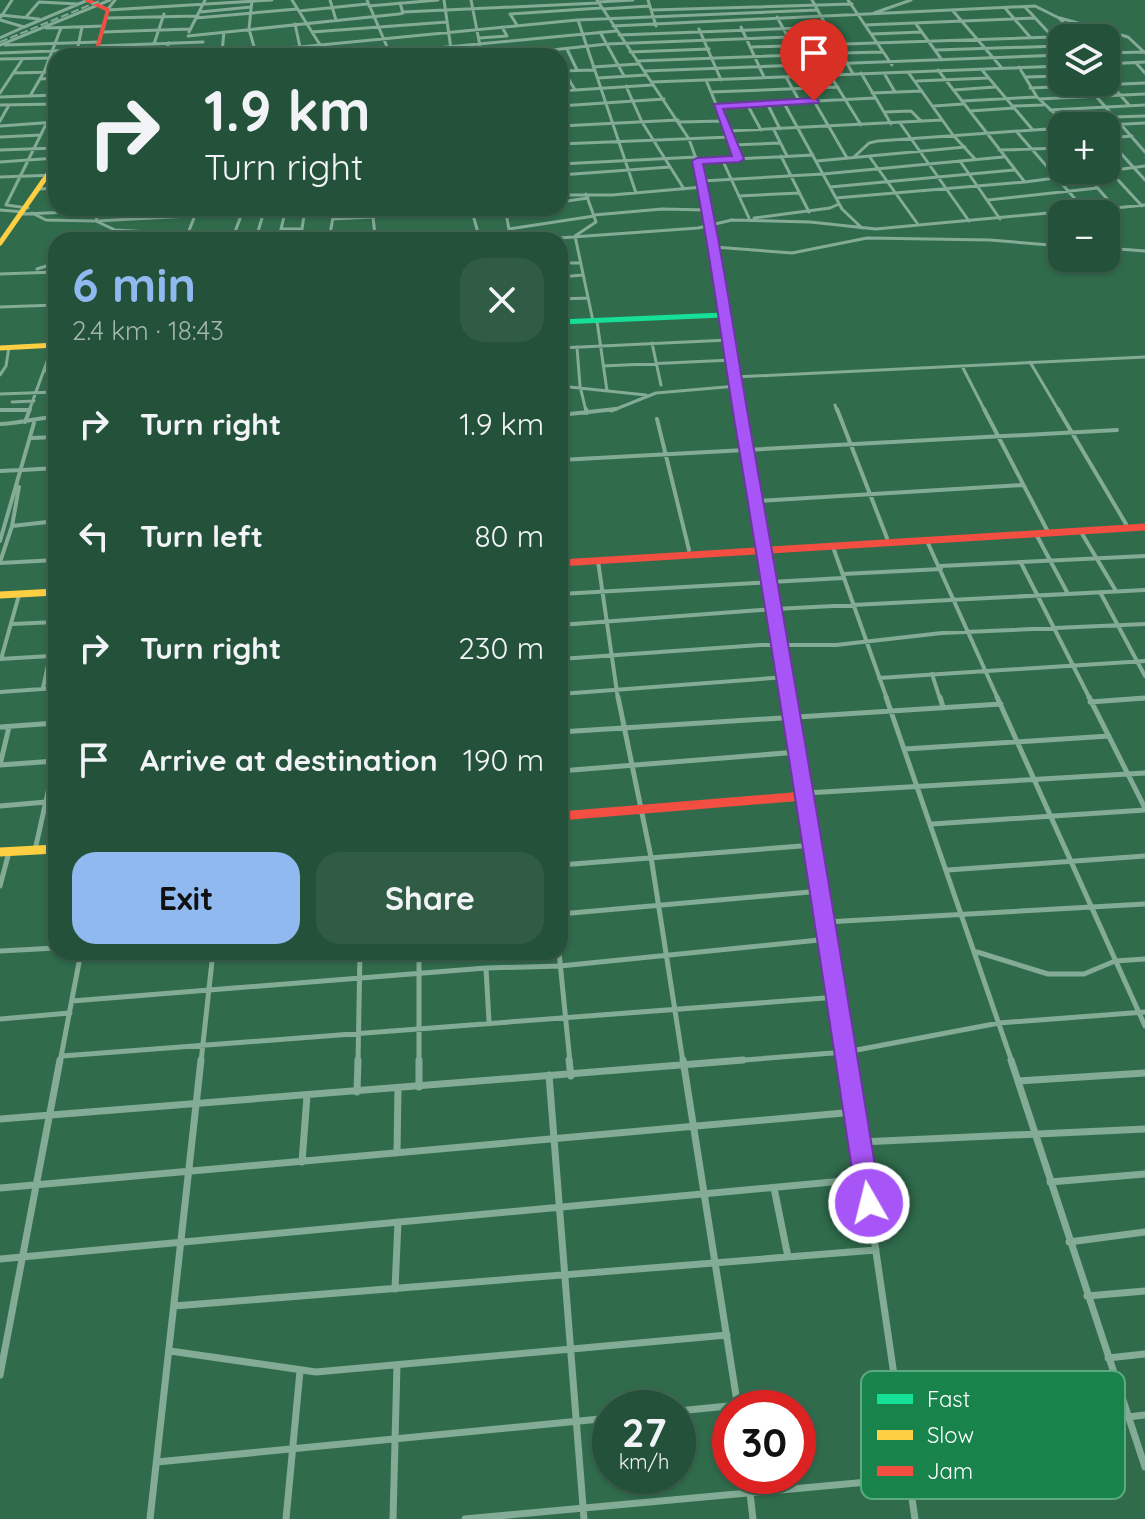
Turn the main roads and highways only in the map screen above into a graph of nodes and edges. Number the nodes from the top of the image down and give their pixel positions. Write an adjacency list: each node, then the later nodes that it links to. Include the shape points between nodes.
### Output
1 (85, 1): 2 (main road)
2 (103, 24)
3 (48, 180): 4 (main road)
4 (0, 243)
5 (568, 322): 9 (main road, via 723,315)
6 (4, 348): 7 (main road)
7 (48, 350)
8 (1145, 525): 9 (main road); 9 (main road)
9 (764, 548): 10 (main road); 11 (main road); 15 (main road)
10 (568, 560)
11 (568, 561)
12 (48, 590): 14 (main road)
13 (48, 591): 14 (main road)
14 (0, 593)
15 (805, 793): 16 (main road); 16 (main road, via 806,803)
16 (792, 797): 17 (main road)
17 (568, 816)
18 (48, 850): 19 (main road)
19 (4, 852)

